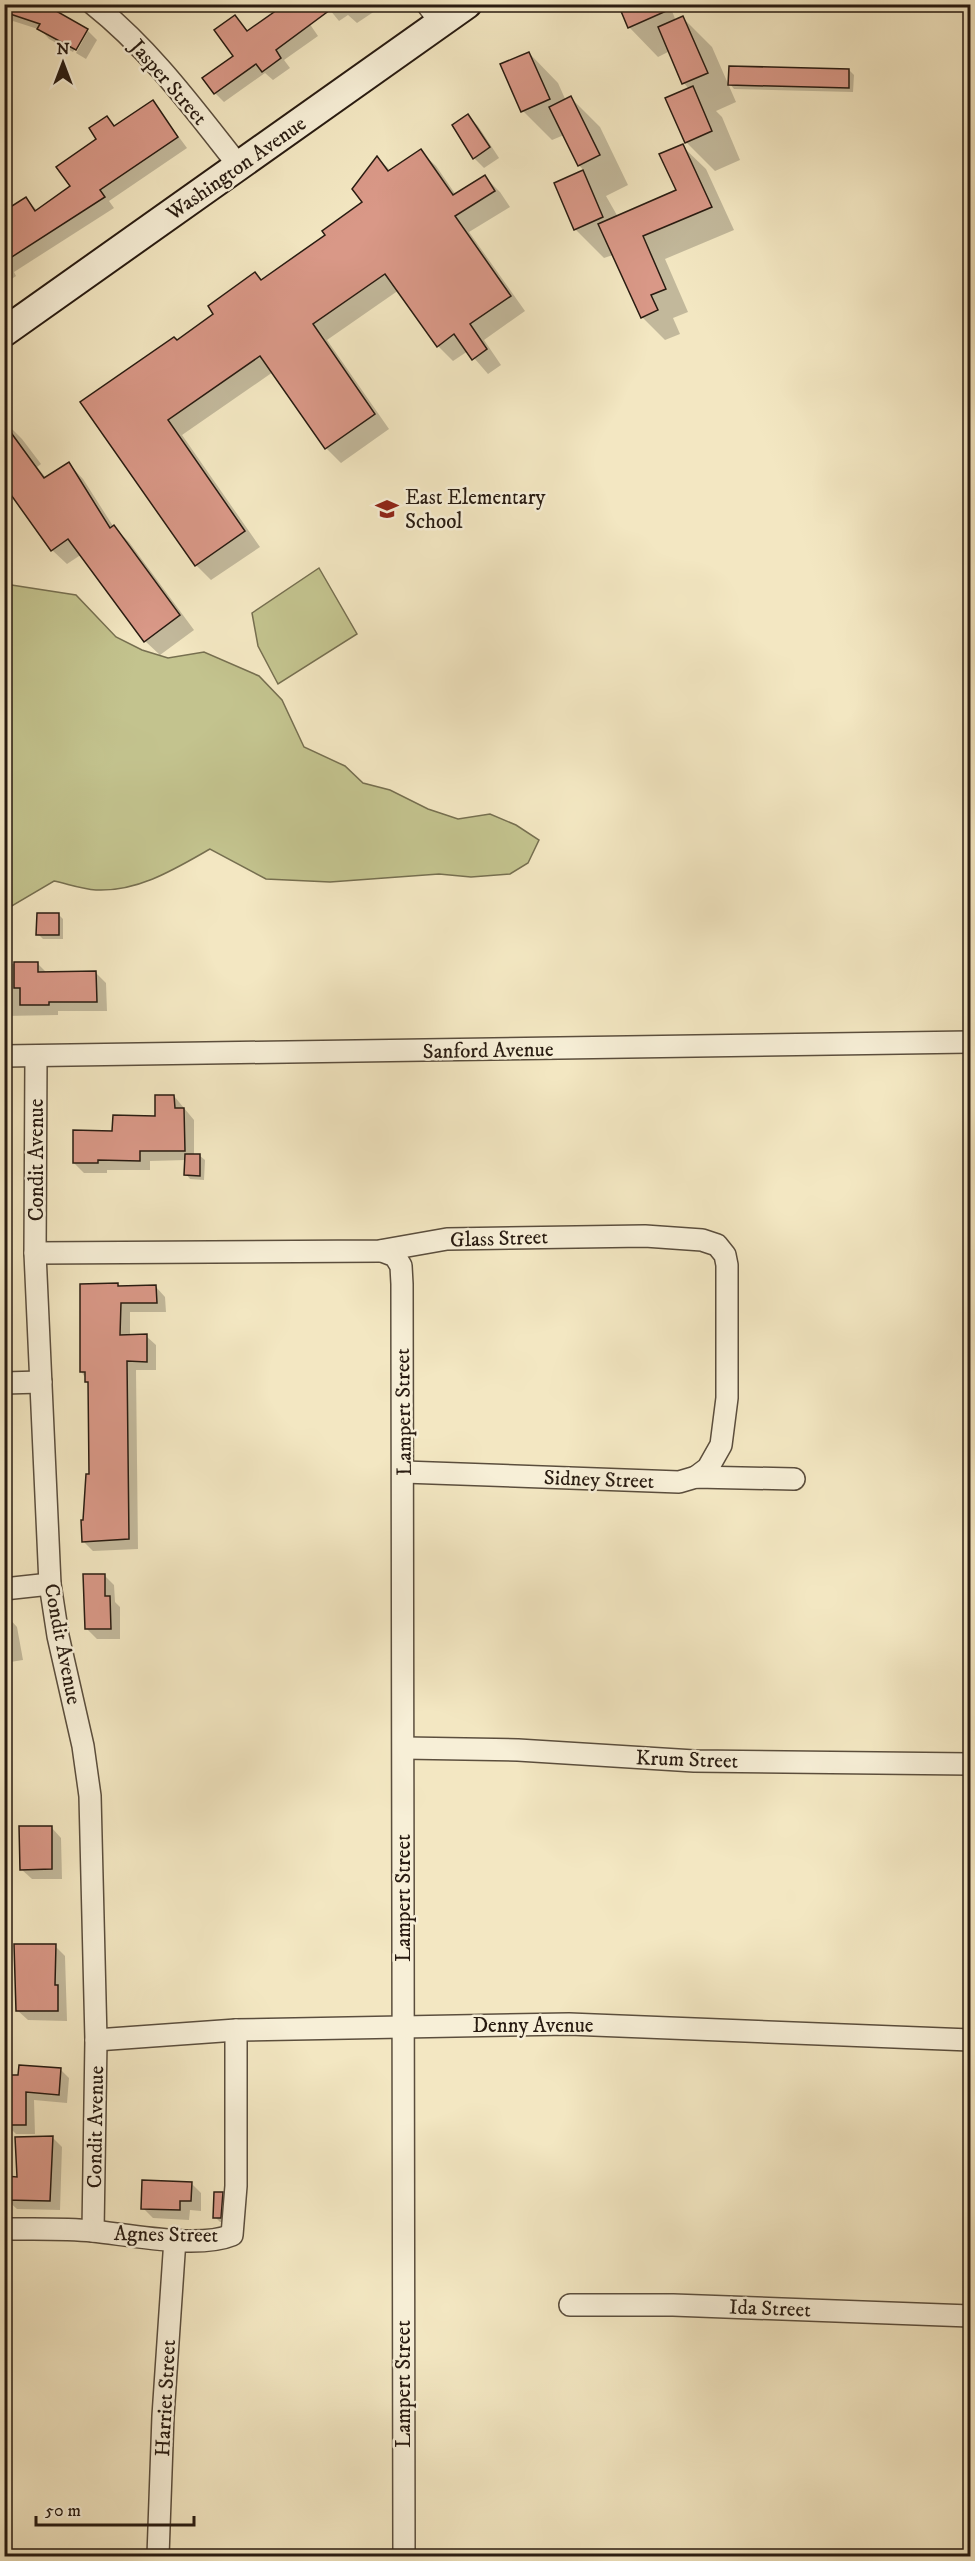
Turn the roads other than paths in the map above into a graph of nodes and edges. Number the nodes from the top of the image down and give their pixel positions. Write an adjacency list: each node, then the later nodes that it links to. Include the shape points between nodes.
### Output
1 (93, 4): 4 (street, Jasper Street, via 158,63)
2 (467, 4): 3 (main road, Washington Avenue)
3 (434, 14): 4 (main road, Washington Avenue)
4 (239, 166): 5 (main road, Washington Avenue)
5 (4, 332)
6 (970, 1042): 8 (street, Sanford Avenue)
7 (4, 1056): 8 (street, Sanford Avenue)
8 (36, 1056): 10 (street, Condit Avenue)
9 (382, 1251): 10 (street, Glass Street); 13 (street, Lampert Street, via 395,1256 401,1266); 14 (street, Glass Street, via 447,1239 549,1236 645,1236 702,1240 717,1245 727,1265 727,1398 717,1456)
10 (35, 1253): 11 (street, Condit Avenue)
11 (41, 1382): 12 (street); 16 (street, Condit Avenue)
12 (4, 1383)
13 (404, 1472): 14 (street, Sidney Street, via 679,1482); 18 (street, Lampert Street)
14 (696, 1477): 15 (street, Sidney Street)
15 (794, 1479)
16 (50, 1584): 17 (street); 22 (street, Condit Avenue, via 90,1796)
17 (4, 1589)
18 (404, 1748): 19 (street, Krum Street, via 518,1750 694,1761); 20 (street, Lampert Street)
19 (970, 1764)
20 (402, 2027): 21 (street, Denny Avenue); 23 (street, Denny Avenue, via 569,2024); 30 (street, Lampert Street)
21 (236, 2030): 22 (street, Denny Avenue); 26 (street, Agnes Street, via 232,2235 222,2239)
22 (96, 2040): 25 (street, Condit Avenue)
23 (970, 2040)
24 (4, 2229): 25 (street, Agnes Street)
25 (93, 2231): 26 (street, Agnes Street)
26 (175, 2239): 29 (street, Harriet Street)
27 (570, 2305): 28 (street, Ida Street)
28 (970, 2316)
29 (158, 2556)
30 (404, 2556)

